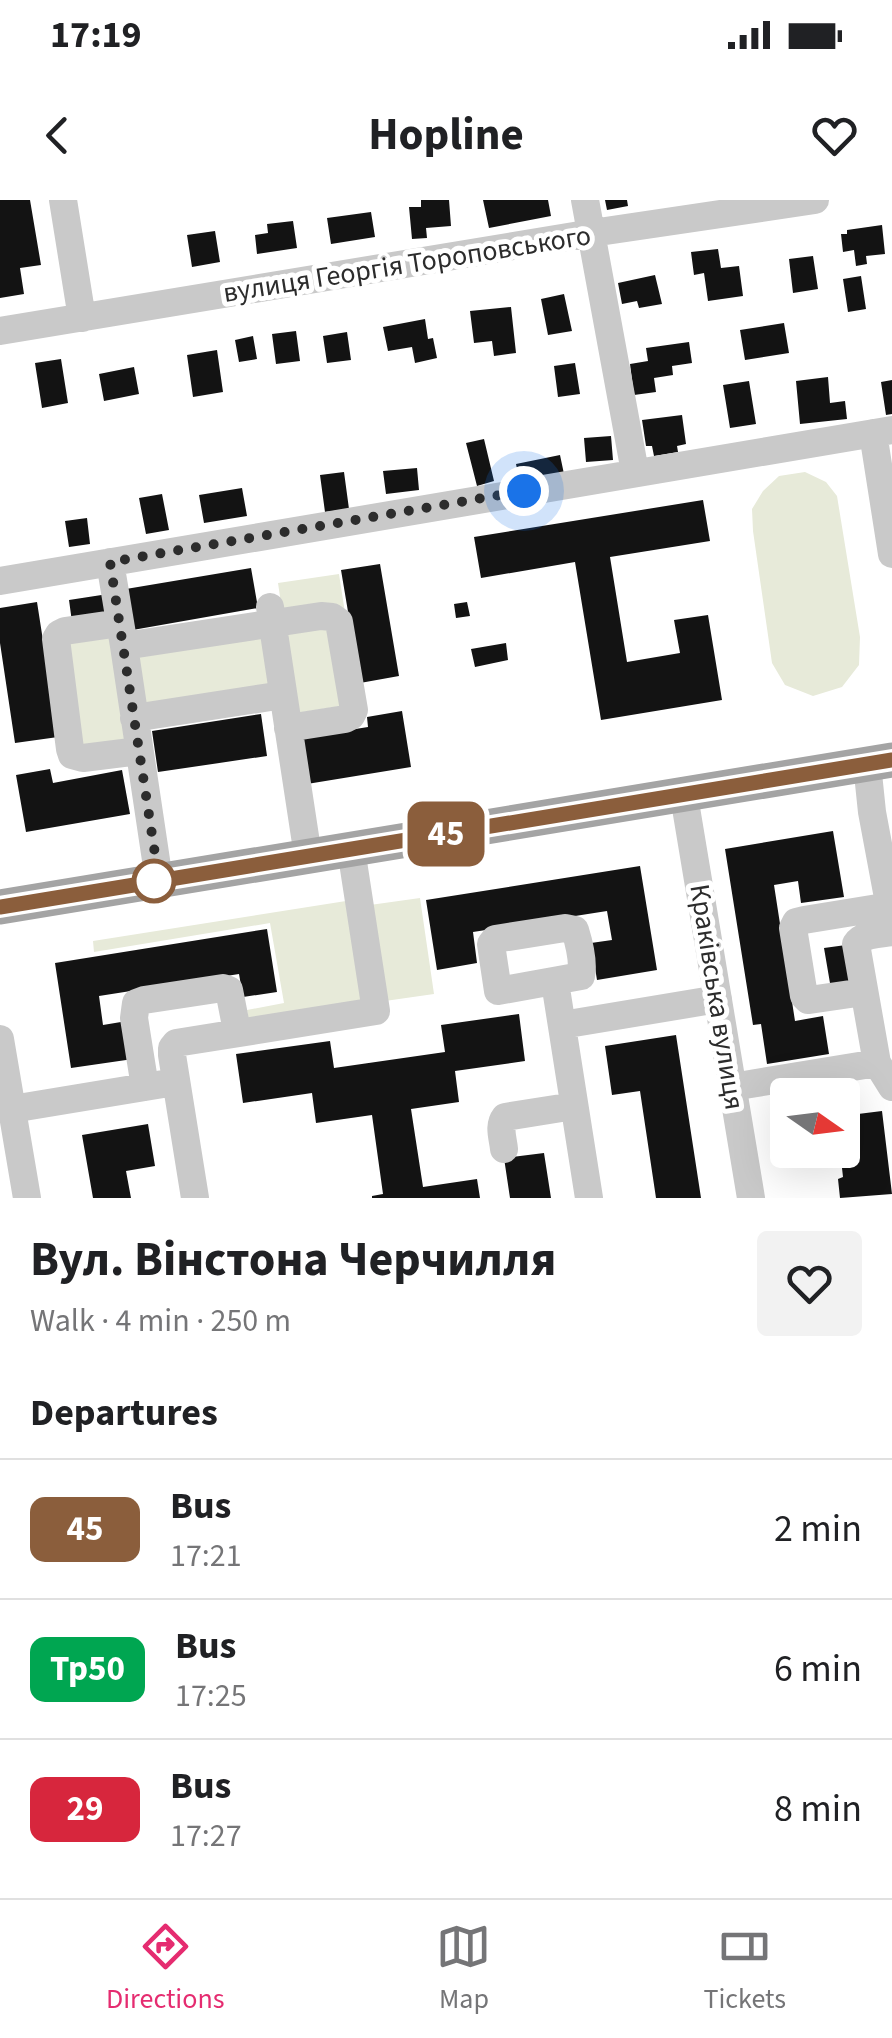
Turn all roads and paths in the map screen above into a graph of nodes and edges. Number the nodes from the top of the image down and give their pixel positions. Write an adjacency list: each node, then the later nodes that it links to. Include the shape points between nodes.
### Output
1 (63, 200): 5 (street)
2 (585, 200): 4 (street)
3 (815, 200): 4 (street, вулиця Георгія Тороповського)
4 (592, 234): 5 (street, вулиця Георгія Тороповського); 8 (street)
5 (82, 318): 6 (street, вулиця Георгія Тороповського)
6 (0, 331)
7 (882, 431): 8 (street); 9 (street)
8 (635, 472): 10 (street)
9 (892, 554)
10 (110, 562): 11 (street); 13 (street)
11 (0, 581)
12 (271, 614): 13 (street); 14 (street); 16 (street, via 339,622 354,703 345,719)
13 (122, 634): 15 (street); 17 (street, via 64,632 56,639 70,749 82,758)
14 (283, 695): 15 (street); 16 (street)
15 (134, 718): 17 (street)
16 (288, 728): 21 (street)
17 (140, 750): 22 (street)
18 (879, 762): 19 (main road); 24 (street, via 872,812)
19 (684, 796): 20 (main road); 27 (street, Краківська вулиця)
20 (351, 849): 21 (main road); 29 (street, via 376,1010)
21 (308, 856): 22 (main road)
22 (159, 880): 23 (main road)
23 (0, 907)
24 (891, 919): 26 (street, via 856,944); 26 (street, via 804,920 793,928 808,1000)
25 (555, 982): 28 (street)
26 (864, 992): 31 (street)
27 (718, 999): 28 (street); 35 (street, Краківська вулиця)
28 (562, 1025): 36 (street)
29 (238, 1032): 32 (street, via 176,1043); 34 (street, via 232,998 223,988 136,1003)
30 (0, 1040): 37 (street)
31 (877, 1063): 33 (street); 35 (street)
32 (176, 1082): 34 (street); 40 (street)
33 (892, 1087)
34 (145, 1088): 37 (street)
35 (732, 1088): 42 (street, Краківська вулиця)
36 (574, 1106): 38 (street, via 505,1117); 41 (street)
37 (12, 1110): 39 (street)
38 (504, 1149)
39 (26, 1198)
40 (195, 1198)
41 (589, 1198)
42 (751, 1198)

